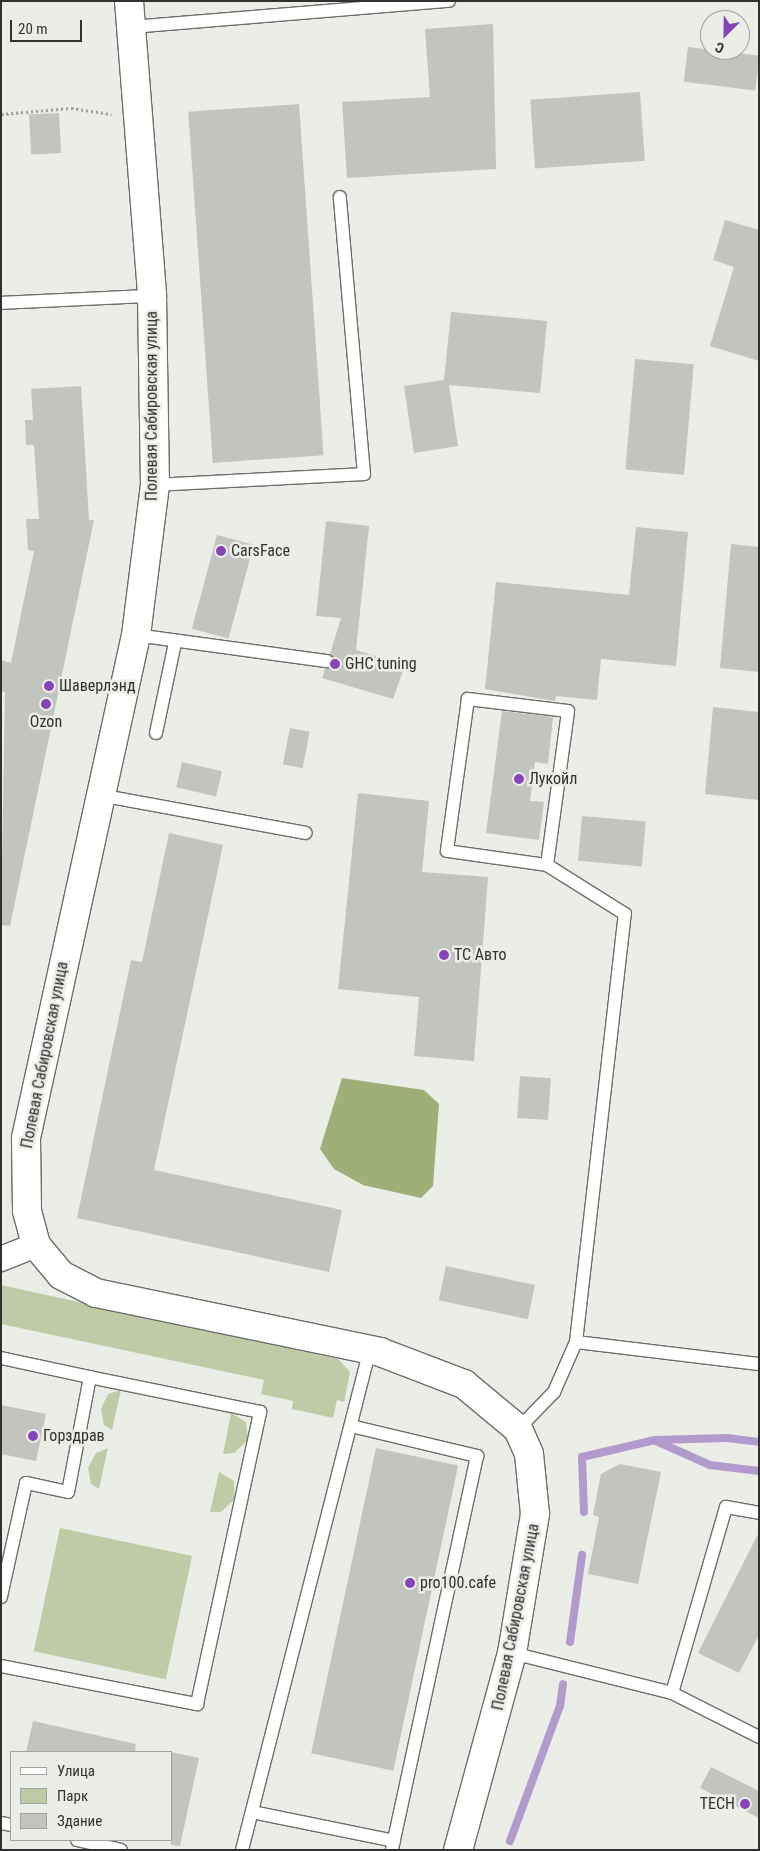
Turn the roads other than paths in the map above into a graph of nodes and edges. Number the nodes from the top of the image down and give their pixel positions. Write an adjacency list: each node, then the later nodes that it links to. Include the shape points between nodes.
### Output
1 (449, 1): 2 (lane)
2 (341, 6): 3 (lane)
3 (130, 14): 5 (street, Полевая Сабировская улица)
4 (340, 197): 7 (lane, via 364,474)
5 (152, 296): 6 (lane); 7 (street, Полевая Сабировская улица)
6 (1, 303)
7 (155, 485): 8 (street, Полевая Сабировская улица)
8 (136, 635): 9 (lane); 12 (street, Полевая Сабировская улица)
9 (175, 643): 10 (lane, via 230,646); 11 (lane)
10 (327, 661)
11 (156, 733)
12 (99, 795): 13 (lane); 15 (street, Полевая Сабировская улица, via 26,1138 24,1178)
13 (306, 833)
14 (547, 865): 14 (lane, via 568,711 468,699 447,851); 17 (lane, via 625,914)
15 (36, 1246): 16 (street); 18 (street, Полевая Сабировская улица, via 61,1275 96,1293)
16 (1, 1259)
17 (576, 1342): 20 (lane); 23 (lane, via 554,1392)
18 (370, 1349): 22 (lane); 23 (street, Полевая Сабировская улица, via 464,1384)
19 (1, 1358): 21 (lane)
20 (759, 1364)
21 (90, 1377): 25 (lane, via 68,1492 26,1483); 27 (lane, via 260,1412 197,1704)
22 (351, 1426): 30 (lane); 32 (lane, via 477,1456)
23 (518, 1429): 26 (street, Полевая Сабировская улица, via 529,1454 535,1514)
24 (759, 1512): 28 (lane, via 726,1507)
25 (1, 1597)
26 (512, 1653): 28 (lane); 35 (street, Полевая Сабировская улица)
27 (1, 1666)
28 (672, 1692): 29 (lane)
29 (759, 1736)
30 (252, 1812): 32 (lane); 34 (lane)
31 (81, 1841): 33 (lane)
32 (393, 1846)
33 (121, 1850)
34 (242, 1850)
35 (458, 1850)

